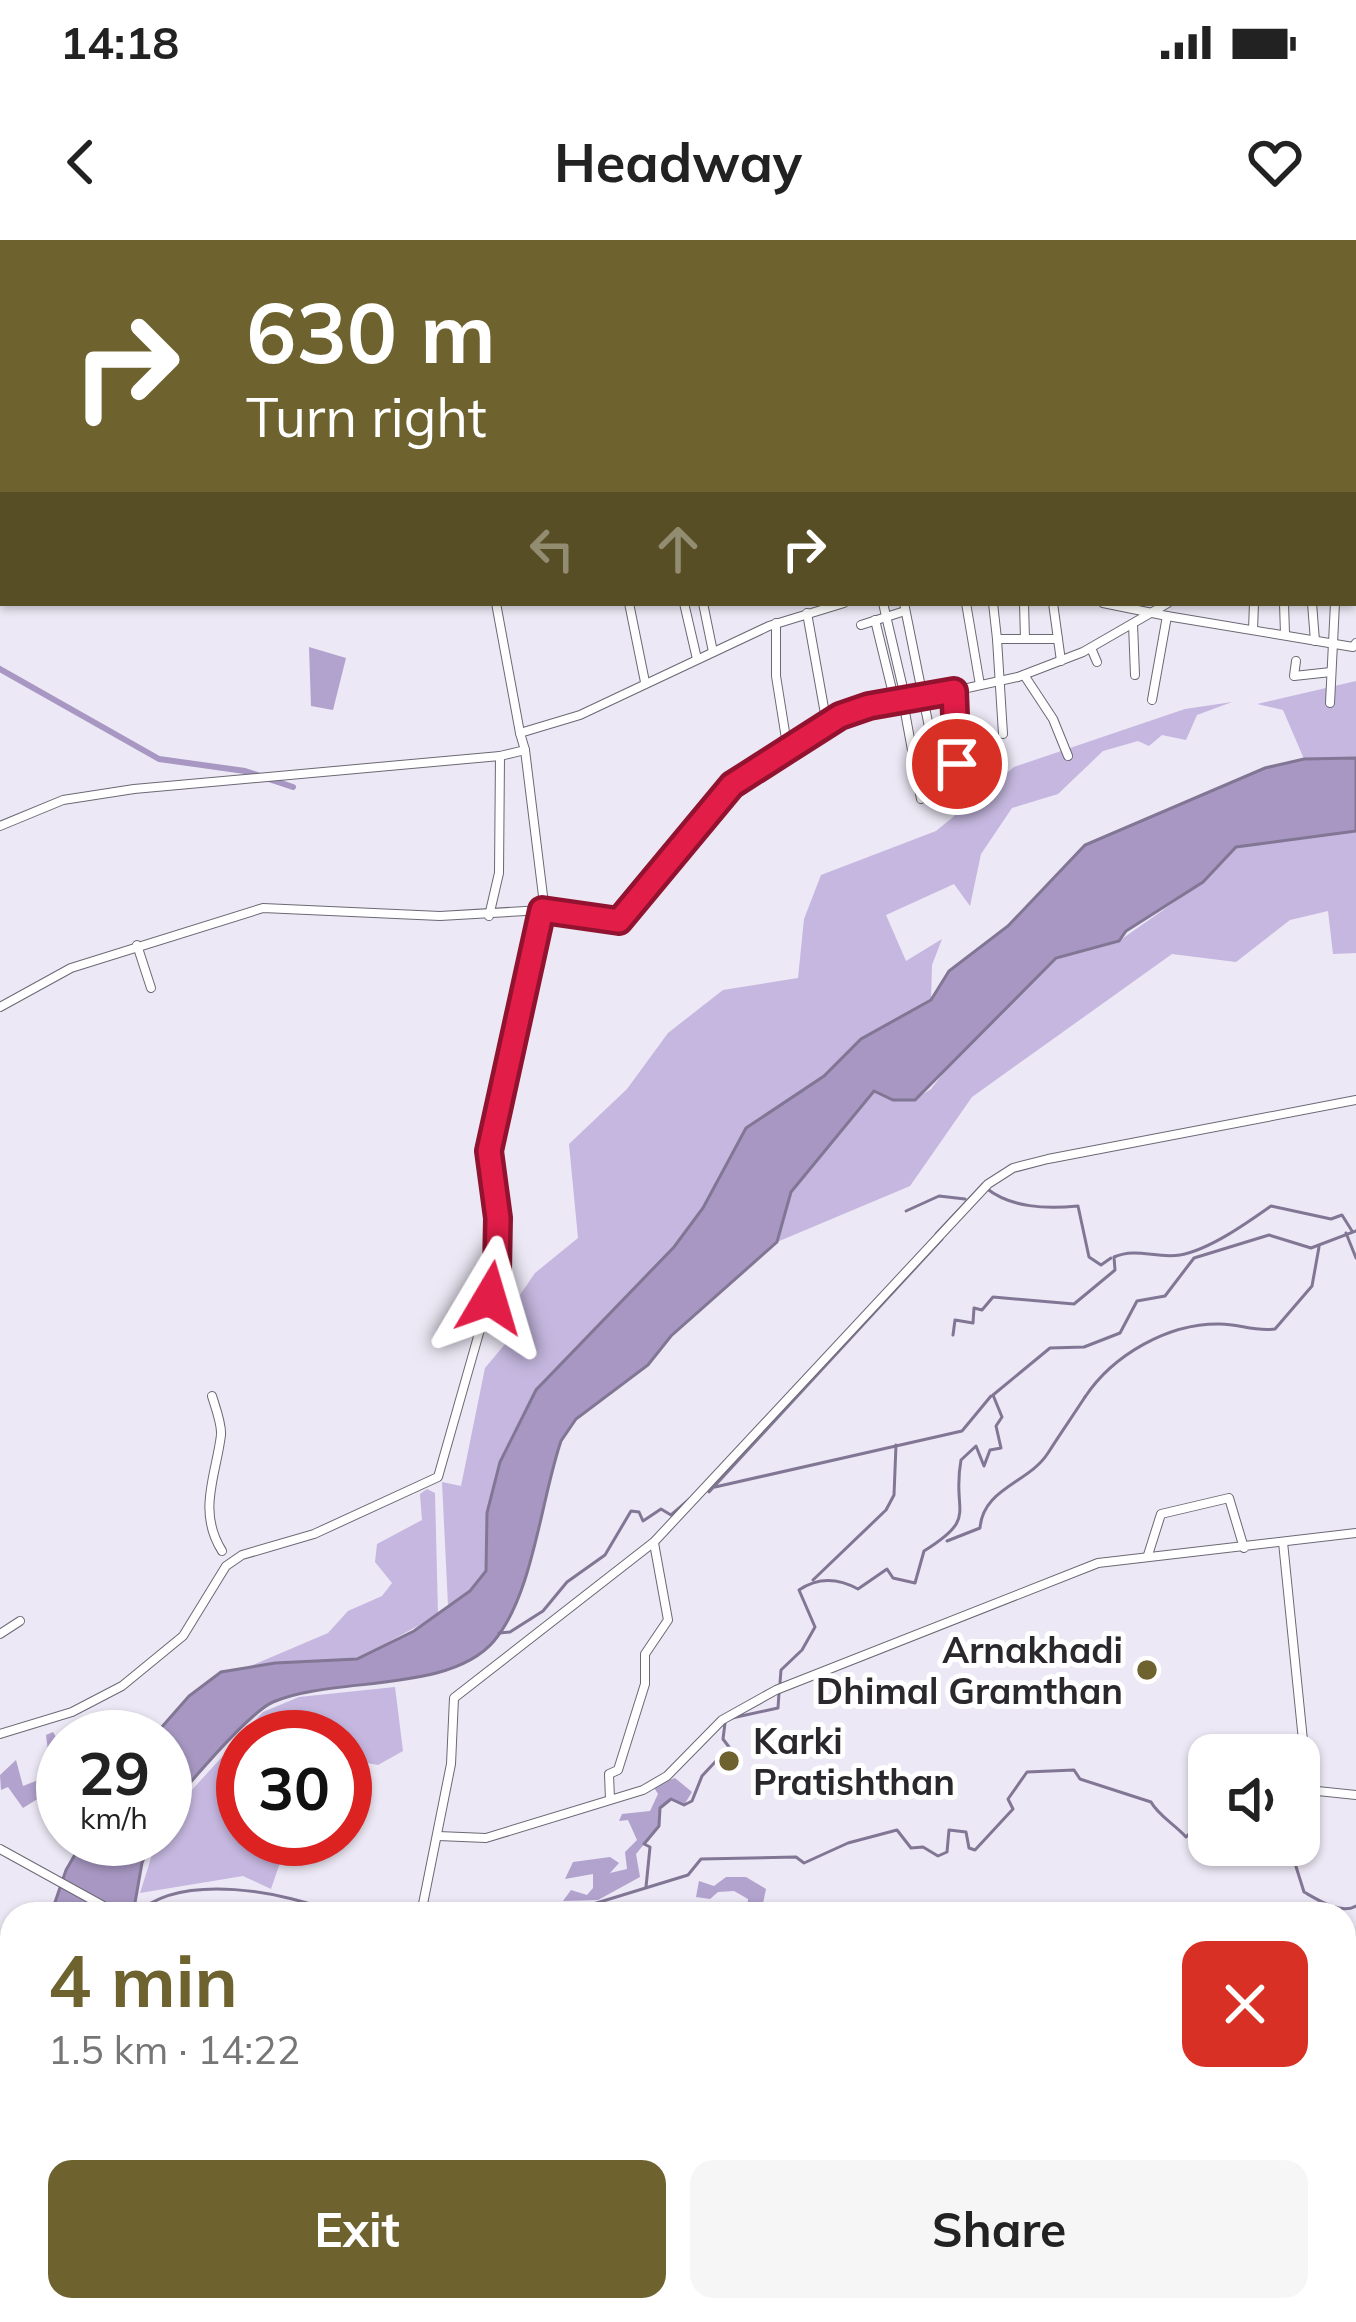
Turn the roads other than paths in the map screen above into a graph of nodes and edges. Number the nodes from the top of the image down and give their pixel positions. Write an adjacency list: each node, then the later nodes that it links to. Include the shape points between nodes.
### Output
1 (497, 606): 52 (street)
2 (630, 606): 43 (street)
3 (685, 606): 35 (street)
4 (704, 606): 34 (street)
5 (832, 606): 18 (street)
6 (884, 606): 20 (street)
7 (967, 606): 44 (street)
8 (993, 606): 27 (street)
9 (1024, 606): 28 (street)
10 (1053, 606): 29 (street)
11 (1130, 606): 19 (street)
12 (1166, 606): 19 (street)
13 (1254, 606): 25 (street)
14 (1284, 606): 26 (street)
15 (1312, 606): 30 (street)
16 (1335, 606): 32 (street)
17 (904, 607): 20 (street); 46 (street)
18 (807, 613): 22 (street); 50 (street)
19 (1162, 614): 23 (street); 25 (street); 47 (street)
20 (886, 617): 21 (street); 48 (street)
21 (874, 620): 24 (street); 48 (street)
22 (776, 623): 34 (street); 55 (street)
23 (1132, 624): 33 (street); 40 (street)
24 (861, 625)
25 (1253, 630): 26 (street)
26 (1285, 634): 30 (street)
27 (997, 639): 28 (street); 42 (street)
28 (1025, 639): 29 (street)
29 (1058, 639): 36 (street)
30 (1315, 641): 32 (street)
31 (1356, 643): 32 (street)
32 (1335, 644): 39 (street)
33 (1091, 648): 36 (street); 38 (street)
34 (713, 652): 35 (street)
35 (697, 659): 43 (street)
36 (1061, 661): 41 (street)
37 (1296, 661): 39 (street, via 1294,676)
38 (1097, 662)
39 (1331, 673): 49 (street)
40 (1136, 675)
41 (1024, 676): 42 (street); 57 (street)
42 (999, 681): 44 (street); 53 (street)
43 (645, 682): 52 (street)
44 (980, 686): 45 (street)
45 (954, 691): 46 (street); 58 (street)
46 (925, 697): 48 (street); 51 (street)
47 (1152, 700)
48 (901, 702): 50 (street); 59 (street)
49 (1330, 703)
50 (826, 725): 55 (street)
51 (929, 728)
52 (520, 733): 54 (street)
53 (1003, 734)
54 (525, 750): 56 (street); 61 (street)
55 (788, 751): 61 (street, via 732,785 619,921)
56 (500, 756): 60 (street, via 134,788 63,800); 62 (street, via 500,873)
57 (1068, 756)
58 (960, 775)
59 (921, 799)
60 (0, 826)
61 (542, 910): 62 (street); 76 (street, via 489,1151 497,1270 438,1478 314,1534 242,1555 226,1566 183,1636 122,1686)
62 (489, 916): 63 (street, via 263,908)
63 (137, 945): 64 (street); 65 (street, via 71,968)
64 (151, 988)
65 (0, 1007)
66 (1356, 1100): 69 (street, via 1004,1172)
67 (212, 1396): 72 (street, via 221,1436 208,1517)
68 (1356, 1533): 70 (street)
69 (654, 1542): 78 (street, via 668,1620 645,1654 633,1725 618,1770 609,1774); 79 (street, via 454,1698)
70 (1283, 1542): 71 (street); 77 (street, via 1308,1790)
71 (1244, 1548): 73 (street); 73 (street, via 1228,1498 1161,1514)
72 (221, 1551)
73 (1148, 1555): 78 (street, via 1099,1563 780,1689 722,1720 661,1780)
74 (20, 1621): 75 (street)
75 (0, 1634)
76 (0, 1734)
77 (1356, 1795)
78 (610, 1799): 79 (street, via 485,1838)
79 (438, 1836): 82 (street)
80 (0, 1849): 81 (street)
81 (94, 1902)
82 (424, 1902)

